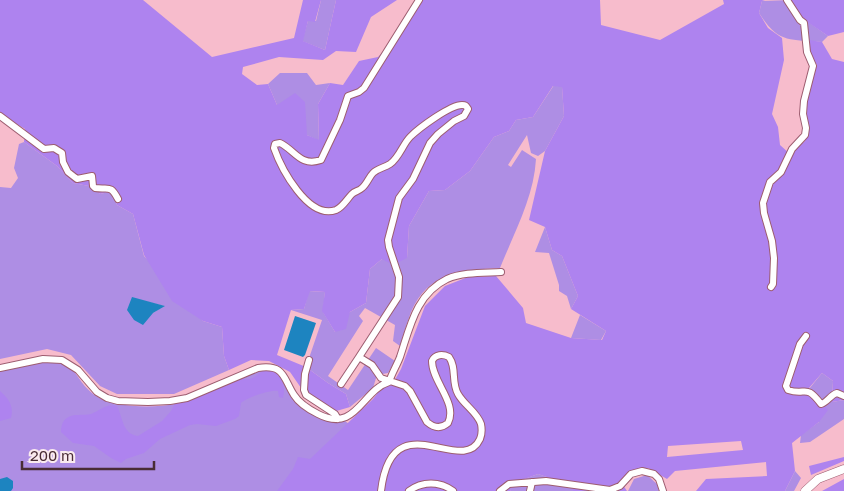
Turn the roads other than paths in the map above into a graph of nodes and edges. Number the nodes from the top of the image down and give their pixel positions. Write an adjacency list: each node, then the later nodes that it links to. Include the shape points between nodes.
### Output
1 (418, 0): 8 (street, via 364,88 348,96 321,160 298,158 280,143 274,148 302,197 317,208 336,210 362,188 376,170 390,164 410,136 454,108 464,105 468,108 464,116 430,143 413,179 399,198 388,240 399,277 398,297)
2 (787, 0): 6 (street, via 804,23 813,70 804,101 805,135 770,182 763,204 774,258)
3 (0, 116): 4 (street, via 44,148 54,148 62,153 68,172 78,179 92,176 95,188 109,187)
4 (118, 199)
5 (501, 272): 11 (street, via 447,279 433,288 416,308)
6 (771, 287)
7 (806, 336): 13 (street, via 800,344 786,386 788,390 812,392 821,404 833,394)
8 (359, 357): 11 (street); 12 (street)
9 (309, 360): 14 (street, via 305,374 306,395)
10 (0, 368): 14 (street, via 44,359 62,360 78,370 101,396 118,401 148,402 182,400 258,368 268,368 286,378 299,401 318,414)
11 (389, 382): 14 (street, via 380,386 352,414); 17 (street, via 399,383 410,391 427,422 435,427 445,426 451,413 432,365 435,357 446,355 452,361 457,393 478,418 482,430 475,447 465,451 417,445 402,448 387,464)
12 (341, 384)
13 (844, 396)
14 (338, 419)
15 (844, 469): 23 (main road, via 818,479)
16 (532, 482): 20 (street, via 509,484); 21 (street); 22 (street, via 559,481 610,490 620,486 631,474 642,471 654,474)
17 (381, 491)
18 (409, 491): 19 (street, via 428,483 440,484)
19 (453, 491)
20 (500, 491)
21 (530, 491)
22 (663, 491)
23 (805, 491)

